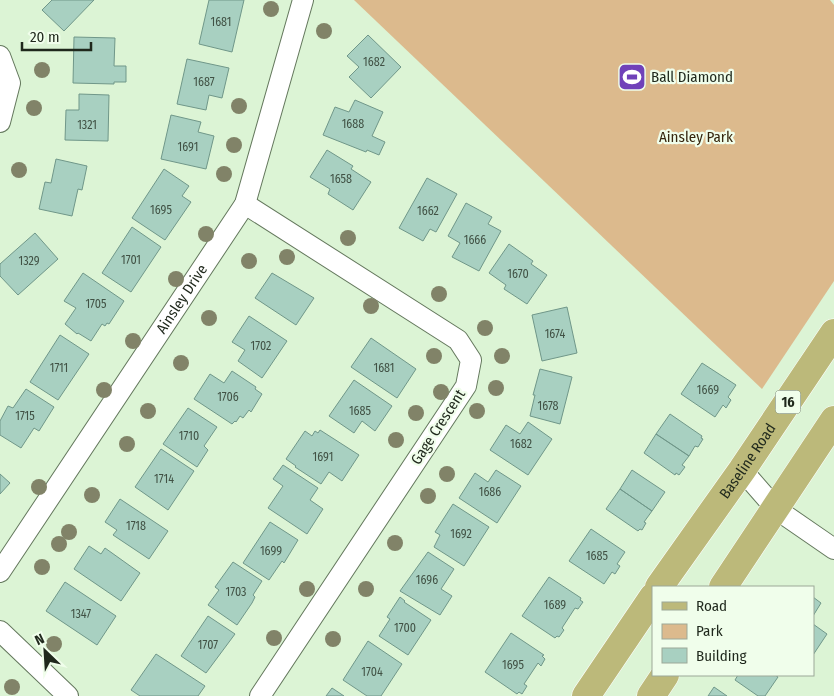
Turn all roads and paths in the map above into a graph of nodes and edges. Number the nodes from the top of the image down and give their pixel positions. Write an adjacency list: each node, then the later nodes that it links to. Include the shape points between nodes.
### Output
1 (303, 0): 4 (street, Ainsley Drive)
2 (0, 56): 3 (street, via 10,83)
3 (0, 122)
4 (245, 204): 10 (street, Ainsley Drive); 17 (street, Gage Crescent, via 458,340 471,360 466,386)
5 (834, 334): 7 (main road, Baseline Road / 16)
6 (834, 420): 8 (main road)
7 (742, 470): 8 (street); 11 (main road, Baseline Road / 16)
8 (776, 508): 9 (street); 12 (main road)
9 (834, 549)
10 (0, 572)
11 (660, 586)
12 (725, 586)
13 (652, 598): 18 (main road)
14 (0, 631): 16 (street)
15 (664, 676): 19 (main road)
16 (68, 696)
17 (260, 696)
18 (586, 696)
19 (651, 696)

